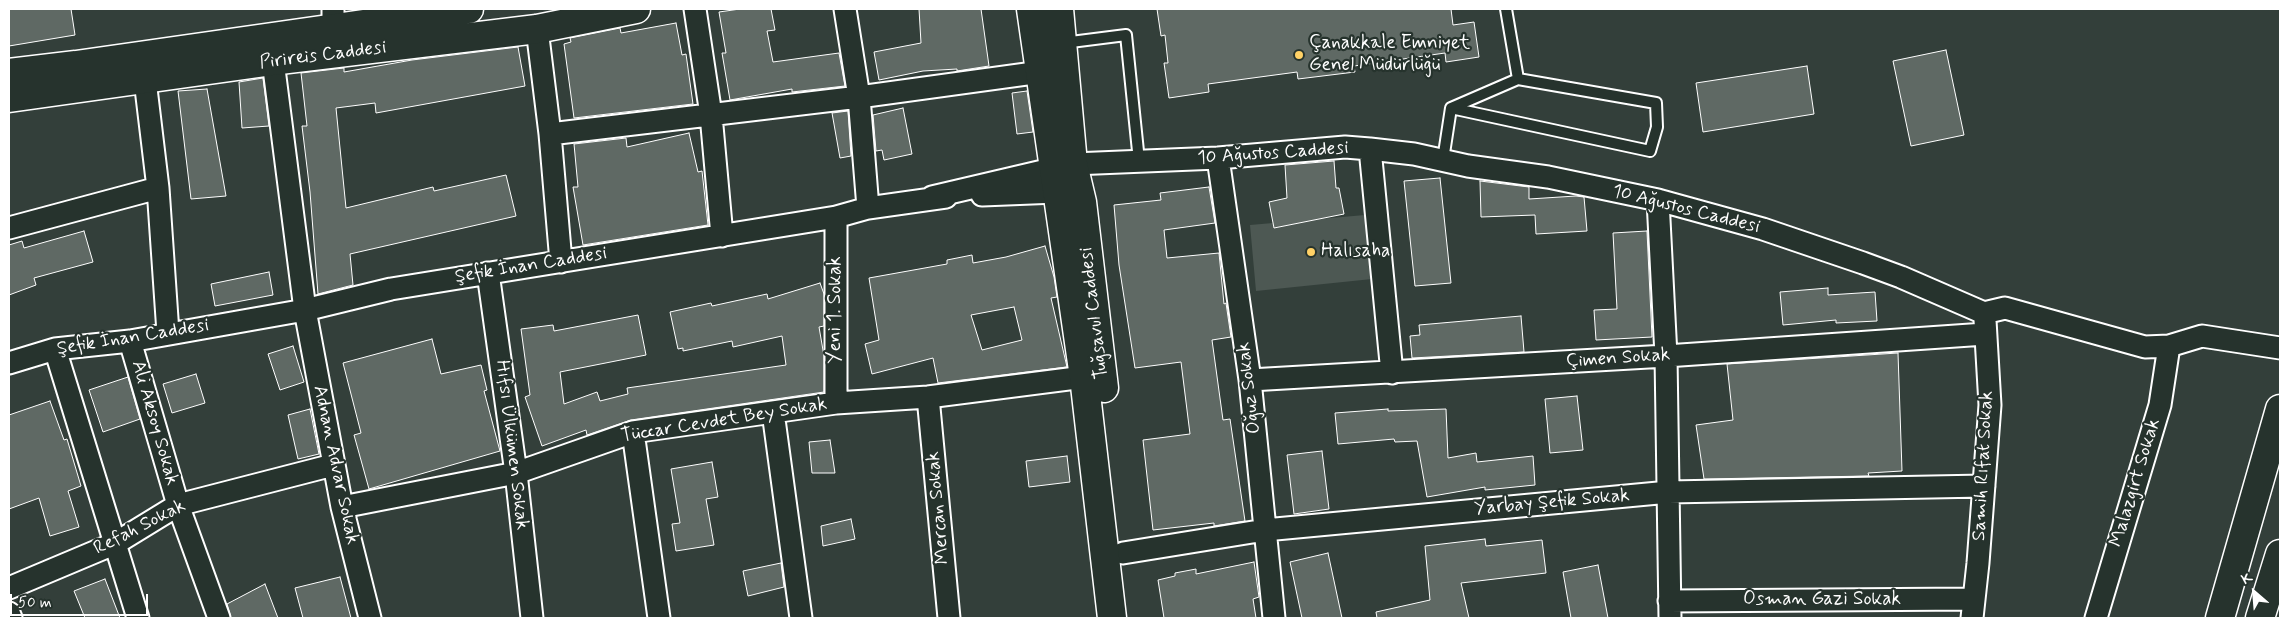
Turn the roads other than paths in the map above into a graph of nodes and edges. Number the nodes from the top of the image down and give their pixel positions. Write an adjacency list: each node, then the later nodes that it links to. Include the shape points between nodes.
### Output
1 (469, 9): 8 (main road, Pirireis Caddesi)
2 (636, 9): 9 (main road, Pirireis Caddesi)
3 (695, 9): 19 (street)
4 (845, 9): 16 (street)
5 (1031, 9): 12 (main road)
6 (1059, 9): 10 (main road, Tuğsavul Caddesi)
7 (1506, 9): 14 (lane)
8 (333, 18): 13 (main road, Pirireis Caddesi, via 76,65)
9 (537, 29): 11 (main road, Pirireis Caddesi); 20 (street)
10 (1062, 43): 24 (lane, via 1126,35); 25 (main road, Tuğsavul Caddesi)
11 (273, 62): 15 (main road, Pirireis Caddesi); 35 (street, Adnan Advar Sokak)
12 (1041, 72): 16 (street); 25 (main road)
13 (9, 73)
14 (1518, 79): 18 (lane); 18 (lane, via 1656,103 1657,127 1650,151)
15 (145, 80): 17 (main road, Pirireis Caddesi); 26 (street)
16 (859, 97): 19 (street); 29 (street)
17 (9, 98)
18 (1451, 108): 23 (lane)
19 (712, 115): 20 (street); 32 (street)
20 (550, 134): 33 (street)
21 (1370, 149): 22 (street, 10 Ağustos Caddesi, via 1345,147); 23 (street, 10 Ağustos Caddesi); 45 (street)
22 (1218, 158): 24 (street, 10 Ağustos Caddesi); 47 (street, Oğuz Sokak)
23 (1442, 160): 28 (street, 10 Ağustos Caddesi, via 1548,177)
24 (1139, 161): 25 (street, 10 Ağustos Caddesi)
25 (1061, 175): 27 (street, 10 Ağustos Caddesi); 46 (main road); 61 (main road, Tuğsavul Caddesi, via 1082,202)
26 (158, 188): 31 (street); 37 (street)
27 (932, 197): 29 (street, Şefik İnan Caddesi)
28 (1658, 200): 36 (street, 10 Ağustos Caddesi, via 1763,229 1845,257); 43 (street)
29 (868, 208): 30 (street, Şefik İnan Caddesi)
30 (836, 217): 32 (street, Şefik İnan Caddesi); 49 (street, Yeni 1. Sokak)
31 (9, 228)
32 (722, 236): 33 (street, Şefik İnan Caddesi)
33 (561, 262): 34 (street, Şefik İnan Caddesi)
34 (488, 273): 35 (street, Şefik İnan Caddesi, via 391,289); 54 (street, Hıfsı Ülkümen Sokak)
35 (305, 310): 37 (street, Şefik İnan Caddesi); 53 (street, Adnan Advar Sokak)
36 (1984, 313): 38 (street, Samih Rıfat Sokak); 40 (street, via 2005,308 2145,347)
37 (168, 333): 39 (street, Şefik İnan Caddesi)
38 (1986, 334): 43 (street, Çimen Sokak); 55 (street, Samih Rıfat Sokak, via 1990,405)
39 (130, 341): 42 (street, Şefik İnan Caddesi); 57 (street, Ali Aksoy Sokak)
40 (2169, 346): 41 (street, via 2202,336); 78 (street, Malazgirt Sokak, via 2160,405)
41 (2280, 348)
42 (55, 349): 44 (street, Şefik İnan Caddesi); 60 (street)
43 (1666, 356): 45 (street, Çimen Sokak); 56 (street)
44 (9, 363)
45 (1392, 373): 47 (street, Çimen Sokak)
46 (1084, 377): 48 (street, Tüccar Cevdet Bey Sokak); 75 (main road)
47 (1250, 380): 59 (street, Oğuz Sokak)
48 (928, 397): 49 (street, Tüccar Cevdet Bey Sokak); 74 (street, Mercan Sokak)
49 (836, 403): 51 (street, Tüccar Cevdet Bey Sokak)
50 (2280, 409): 79 (main road)
51 (773, 412): 52 (street, Tüccar Cevdet Bey Sokak); 73 (street)
52 (633, 432): 54 (street, Tüccar Cevdet Bey Sokak); 72 (street)
53 (334, 465): 57 (street, Refah Sokak); 58 (street, Adnan Advar Sokak)
54 (516, 473): 58 (street, Tüccar Cevdet Bey Sokak); 71 (street, Hıfsı Ülkümen Sokak)
55 (1984, 486): 56 (street, Yarbay Şefik Sokak); 64 (street, Samih Rıfat Sokak)
56 (1669, 492): 59 (street, Yarbay Şefik Sokak); 65 (street)
57 (178, 505): 60 (street, Refah Sokak); 69 (street, Ali Aksoy Sokak)
58 (342, 507): 70 (street, Adnan Advar Sokak)
59 (1265, 530): 61 (street, Yarbay Şefik Sokak); 77 (street, Oğuz Sokak)
60 (116, 543): 63 (street, Refah Sokak); 68 (street)
61 (1123, 553): 76 (main road, Tuğsavul Caddesi)
62 (2280, 554): 80 (main road)
63 (9, 588)
64 (1973, 609): 65 (street, Osman Gazi Sokak)
65 (1670, 610)
66 (9, 613): 67 (street)
67 (11, 618)
68 (138, 618)
69 (219, 618)
70 (370, 618)
71 (532, 618)
72 (659, 618)
73 (801, 618)
74 (949, 618)
75 (1112, 618)
76 (1130, 618)
77 (1274, 618)
78 (2096, 618)
79 (2220, 618)
80 (2260, 618)

